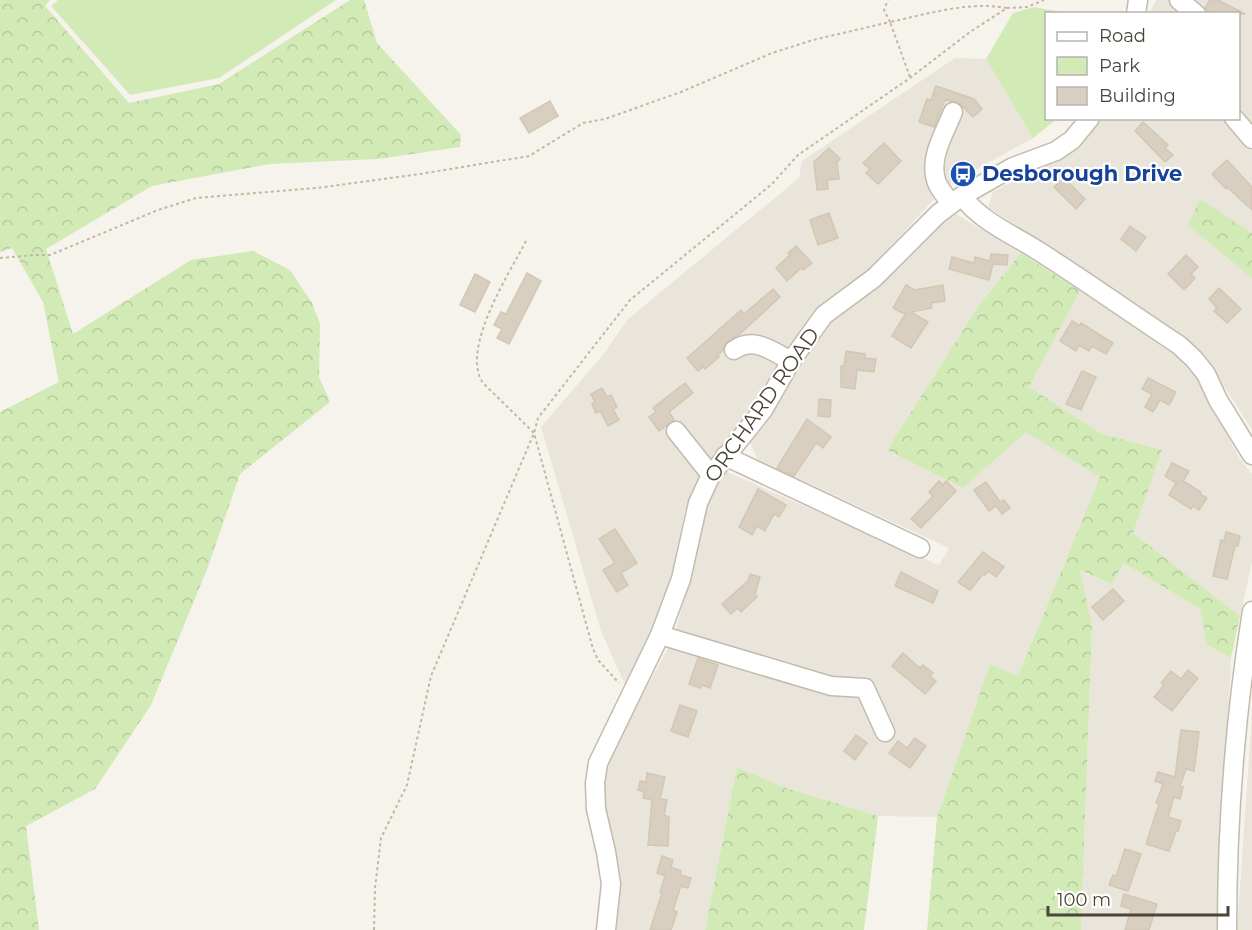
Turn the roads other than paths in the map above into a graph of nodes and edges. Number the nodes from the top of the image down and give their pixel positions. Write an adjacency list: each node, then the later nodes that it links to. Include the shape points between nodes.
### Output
1 (1179, 0): 2 (street)
2 (1194, 12)
3 (953, 112): 7 (street, via 934,163 936,182)
4 (1088, 120): 7 (street, ORCHARD ROAD, via 1072,140 1056,151 1013,167)
5 (1236, 120): 6 (street)
6 (1252, 139)
7 (956, 200): 9 (street, ORCHARD ROAD, via 909,240 874,278 824,315); 11 (street, via 1179,345 1206,374)
8 (734, 350): 9 (street, via 759,344)
9 (791, 360): 12 (street, ORCHARD ROAD, via 763,410)
10 (676, 431): 13 (street)
11 (1252, 455)
12 (725, 456): 13 (street, ORCHARD ROAD); 14 (street)
13 (711, 475): 16 (street, ORCHARD ROAD, via 698,503 681,579)
14 (920, 548)
15 (1252, 611): 19 (street, via 1233,761)
16 (660, 635): 17 (street, via 831,686 865,688); 18 (street, ORCHARD ROAD, via 598,763 596,809 610,884)
17 (885, 732)
18 (606, 930)
19 (1227, 930)

